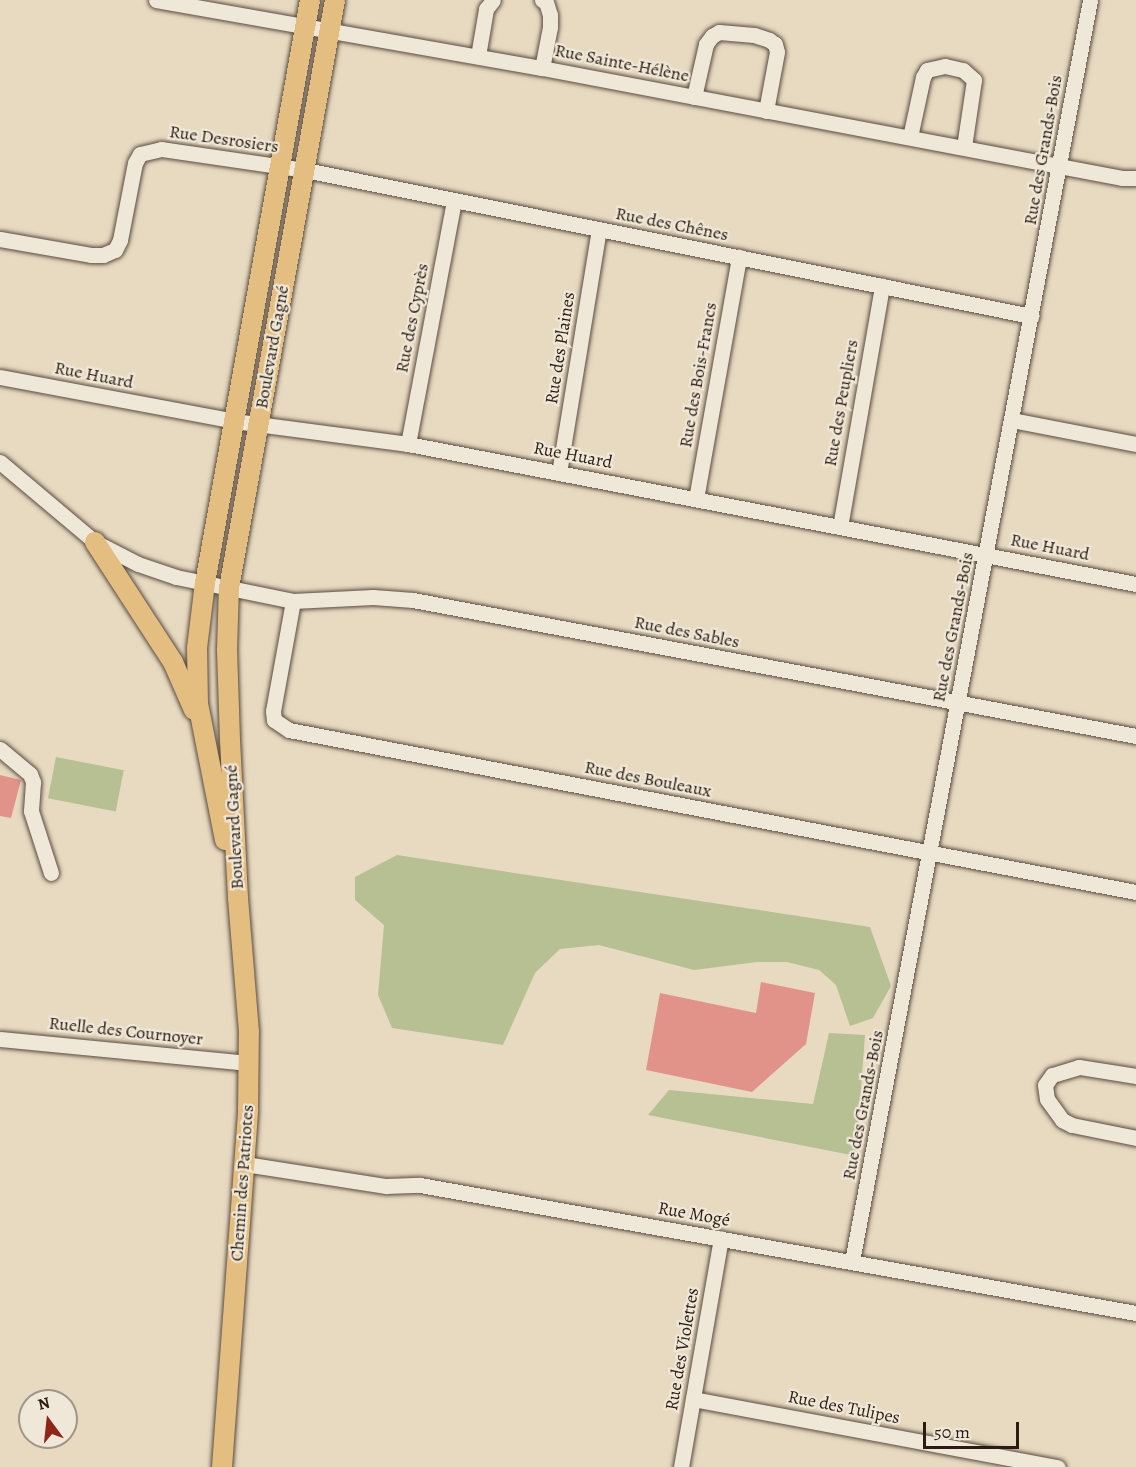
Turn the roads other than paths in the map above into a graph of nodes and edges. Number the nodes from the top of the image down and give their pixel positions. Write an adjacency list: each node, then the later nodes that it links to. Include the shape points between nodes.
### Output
1 (156, 0): 7 (street, Rue Sainte-Hélène)
2 (310, 0): 7 (main road, Boulevard Gagné)
3 (335, 0): 8 (main road, Boulevard Gagné)
4 (493, 0): 9 (street, via 486,9)
5 (542, 0): 10 (street, Rue Sainte-Hélène, via 550,15)
6 (1090, 0): 15 (street, Rue des Grands-Bois)
7 (305, 26): 8 (street, Rue Sainte-Hélène); 16 (main road, Boulevard Gagné)
8 (330, 30): 9 (street, Rue Sainte-Hélène); 17 (main road, Boulevard Gagné)
9 (478, 56): 10 (street, Rue Sainte-Hélène)
10 (542, 68): 11 (street, Rue Sainte-Hélène)
11 (694, 97): 12 (street, Rue Sainte-Hélène); 12 (street, Rue Sainte-Hélène, via 706,44 712,36 719,32 754,35 775,44 777,52)
12 (766, 111): 13 (street, Rue Sainte-Hélène)
13 (910, 137): 14 (street, Rue Sainte-Hélène); 14 (street, via 923,77 927,70 945,66 963,70 974,80)
14 (964, 147): 15 (street, Rue Sainte-Hélène)
15 (1060, 165): 18 (street, Rue Sainte-Hélène); 24 (street, Rue des Grands-Bois)
16 (280, 167): 17 (street, Rue Desrosiers); 21 (street, Rue Desrosiers, via 149,150 140,154 135,163 115,250 91,255); 27 (main road, Boulevard Gagné)
17 (305, 170): 19 (street, Rue des Chênes); 28 (main road, Boulevard Gagné)
18 (1136, 178)
19 (454, 200): 20 (street, Rue des Chênes); 29 (street, Rue des Cyprès)
20 (599, 229): 22 (street, Rue des Chênes); 32 (street, Rue des Plaines)
21 (0, 239)
22 (739, 257): 23 (street, Rue des Chênes); 33 (street, Rue des Bois-Francs)
23 (882, 286): 24 (street, Rue des Chênes); 34 (street, Rue des Peupliers)
24 (1031, 316): 26 (street, Rue des Grands-Bois)
25 (0, 377): 27 (street, Rue Huard)
26 (1012, 420): 30 (street); 36 (street, Rue des Grands-Bois)
27 (234, 421): 28 (street, Rue Huard); 37 (main road, Boulevard Gagné)
28 (258, 423): 29 (street, Rue Huard); 39 (main road, Boulevard Gagné)
29 (408, 444): 32 (street, Rue Huard)
30 (1136, 444)
31 (0, 462): 35 (street)
32 (559, 472): 33 (street, Rue Huard)
33 (696, 499): 34 (street, Rue Huard)
34 (840, 527): 36 (street, Rue Huard)
35 (95, 542): 37 (street, via 138,564); 42 (main road, via 173,662)
36 (986, 555): 38 (street, Rue Huard); 41 (street, Rue des Grands-Bois)
37 (206, 583): 39 (street); 42 (main road, Boulevard Gagné, via 197,648)
38 (1136, 584)
39 (229, 588): 40 (street, Rue des Sables); 48 (main road, Boulevard Gagné, via 226,650)
40 (293, 601): 41 (street, Rue des Sables, via 373,597 413,600); 45 (street, Rue des Bouleaux, via 273,711 280,727)
41 (959, 703): 43 (street, Rue des Sables); 45 (street, Rue des Grands-Bois)
42 (202, 731): 48 (main road, Boulevard Gagné)
43 (1136, 736)
44 (0, 749): 46 (street, via 30,774 31,811)
45 (931, 853): 47 (street, Rue des Bouleaux); 55 (street, Rue des Grands-Bois)
46 (51, 873)
47 (1136, 892)
48 (238, 898): 50 (main road, Chemin des Patriotes)
49 (0, 1039): 50 (street, Ruelle des Cournoyer)
50 (249, 1063): 53 (main road, Chemin des Patriotes)
51 (1136, 1076): 52 (street, via 1079,1067 1052,1075 1045,1085 1047,1099 1062,1120)
52 (1136, 1138)
53 (245, 1164): 54 (street, Rue Mogé, via 386,1186 420,1185); 58 (main road, Chemin des Patriotes)
54 (721, 1238): 55 (street, Rue Mogé); 57 (street, Rue des Violettes)
55 (852, 1261): 56 (street, Rue Mogé)
56 (1136, 1312)
57 (693, 1399): 59 (street, Rue des Violettes); 60 (street, Rue des Tulipes)
58 (222, 1467)
59 (681, 1467)
60 (1058, 1467)

